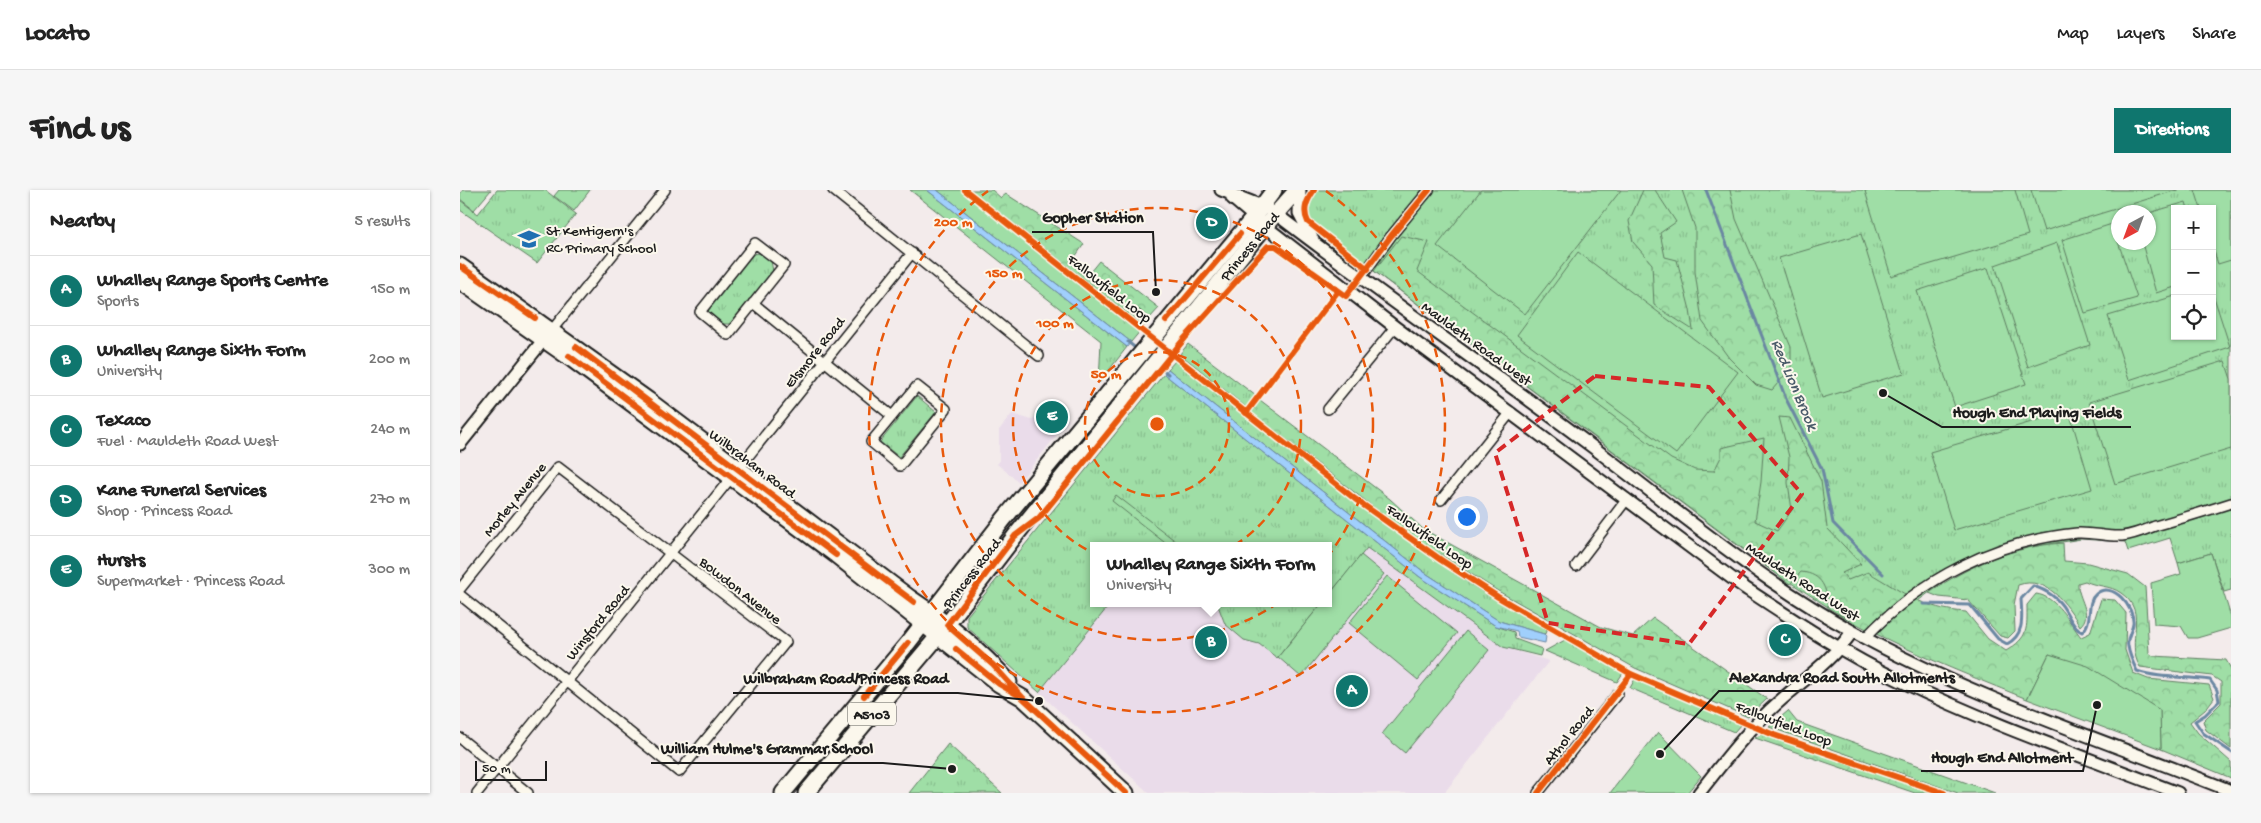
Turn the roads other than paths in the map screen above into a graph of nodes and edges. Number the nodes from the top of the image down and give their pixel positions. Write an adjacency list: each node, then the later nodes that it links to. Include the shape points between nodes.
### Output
1 (666, 190): 17 (street)
2 (834, 190): 10 (street)
3 (1274, 190): 8 (highway, Princess Road / A5103)
4 (1299, 190): 7 (highway, Princess Road / A5103); 9 (street, Mauldeth Road West, via 1299,213)
5 (1429, 190): 12 (street)
6 (1224, 192): 8 (street)
7 (1276, 214): 8 (highway, Princess Road / A5103); 9 (street, Mauldeth Road West)
8 (1261, 217): 16 (street); 32 (highway, Princess Road / A5103, via 1166,321); 33 (highway, Princess Road / A5103, via 1181,332)
9 (1316, 244): 15 (street, Mauldeth Road West)
10 (912, 253): 18 (street); 19 (street, Elsmore Road)
11 (460, 266): 17 (highway, Wilbraham Road)
12 (1363, 275)
13 (460, 281): 17 (highway, Wilbraham Road)
14 (754, 303): 14 (street, via 728,335 700,312 755,243 784,265); 19 (street)
15 (1407, 311): 16 (street, Mauldeth Road West); 34 (street, Mauldeth Road West, via 1716,542)
16 (1395, 327): 20 (street); 21 (street)
17 (548, 334): 23 (street); 24 (highway, Wilbraham Road)
18 (1039, 356)
19 (824, 360): 22 (street); 24 (street, Elsmore Road)
20 (1328, 409)
21 (1511, 412): 25 (street); 26 (street)
22 (892, 416): 22 (street, via 917,386 946,410 900,466 871,442)
23 (460, 444)
24 (735, 472): 28 (street, Winsford Road); 32 (highway, Wilbraham Road, via 910,598)
25 (1627, 499): 29 (street); 36 (street, via 1745,588)
26 (1442, 500)
27 (2231, 503): 35 (street, via 2122,536 2079,533 2030,540 1971,561 1906,600 1886,615)
28 (670, 553): 30 (street, Morley Avenue, via 558,467); 37 (street, Winsford Road); 37 (street, Bowdon Avenue, via 786,642 679,772)
29 (1576, 566)
30 (460, 589)
31 (460, 594): 37 (street)
32 (926, 618): 33 (highway, Wilbraham Road); 45 (highway, Princess Road / A5103)
33 (943, 630): 46 (highway, Princess Road / A5103); 47 (highway, Wilbraham Road, via 999,684 1023,698)
34 (1852, 632): 35 (street, Mauldeth Road West); 36 (street)
35 (1865, 638): 42 (street, Mauldeth Road West, via 1984,695)
36 (1840, 649): 41 (street, via 1769,711 1741,741); 49 (street, via 1899,681 1970,713)
37 (567, 681): 40 (street, Winsford Road)
38 (1618, 693): 48 (street, Athol Road)
39 (460, 738): 40 (street)
40 (497, 768): 43 (street, Winsford Road); 44 (street)
41 (1703, 791)
42 (2231, 791)
43 (477, 793)
44 (528, 793)
45 (783, 793)
46 (806, 793)
47 (1126, 793)
48 (1538, 793)
49 (2178, 793)

